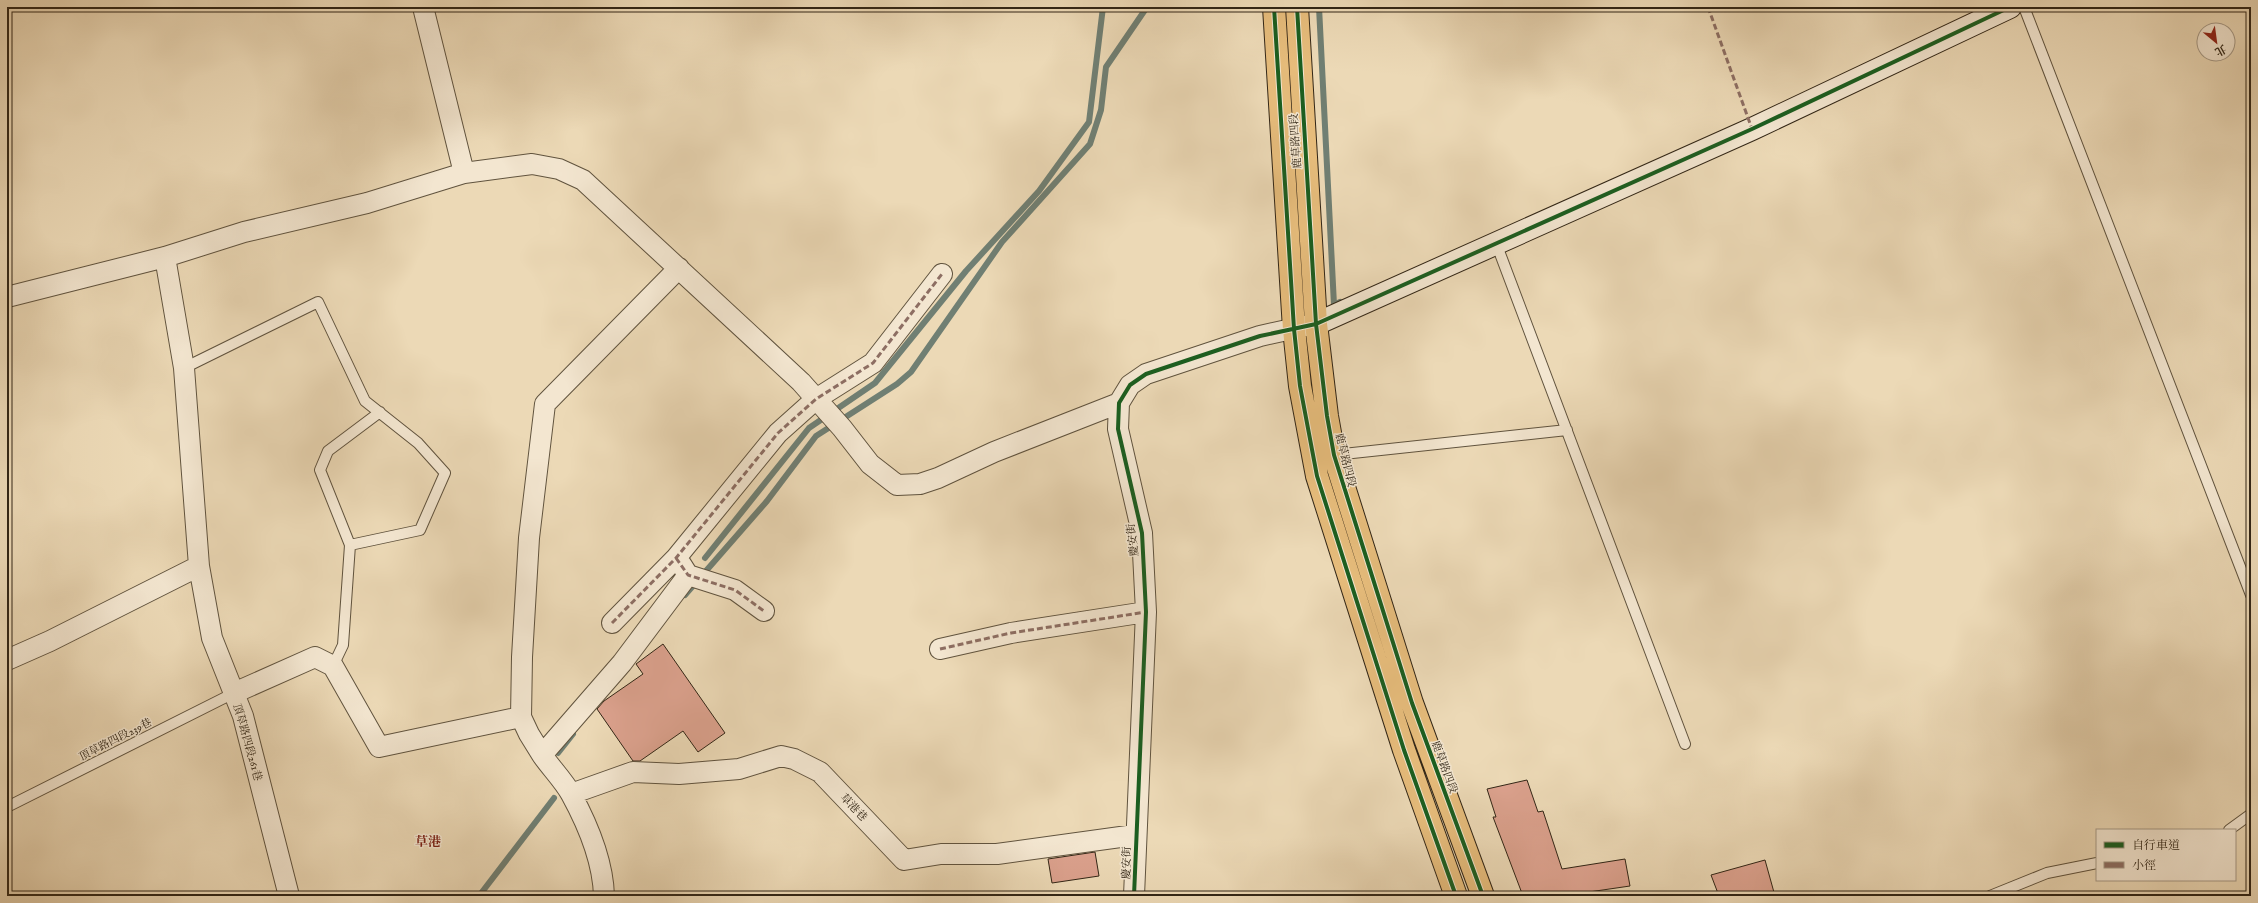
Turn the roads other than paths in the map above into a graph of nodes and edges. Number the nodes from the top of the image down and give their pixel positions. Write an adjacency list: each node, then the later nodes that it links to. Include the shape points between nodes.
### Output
1 (423, 7): 6 (street)
2 (1274, 7): 13 (main road, 鹿草路四段)
3 (1297, 7): 12 (main road, 鹿草路四段)
4 (2010, 7): 7 (street, via 1752,129)
5 (2024, 7): 24 (lane)
6 (464, 173): 8 (street, via 367,202 244,232); 9 (street, via 532,164 559,168 583,180)
7 (1496, 243): 12 (street); 18 (lane)
8 (165, 257): 11 (street); 14 (street, 頂草路四段261巷)
9 (679, 268): 15 (street); 32 (street, via 545,404 529,538)
10 (942, 274): 15 (street, via 873,363)
11 (7, 297)
12 (1316, 324): 13 (street, 慶安街); 19 (main road, 鹿草路四段)
13 (1294, 329): 16 (street, 慶安街, via 1233,344 1146,374 1130,385); 44 (main road, 鹿草路四段, via 1309,438 1317,476 1404,750)
14 (184, 368): 17 (lane, via 318,302 365,401); 22 (street, 頂草路四段261巷)
15 (821, 403): 16 (street, via 870,464 897,485 920,484 938,478 994,452); 21 (street, via 778,433)
16 (1119, 403): 26 (street, 慶安街, via 1118,429 1142,533)
17 (380, 412): 20 (lane, via 328,451 320,470); 20 (lane, via 418,443 445,473 420,530)
18 (1567, 430): 19 (lane); 33 (lane)
19 (1334, 454): 45 (main road, 鹿草路四段, via 1412,703)
20 (350, 545): 30 (lane, via 343,645)
21 (676, 558): 23 (street); 27 (street)
22 (199, 566): 29 (street); 31 (street, 頂草路四段261巷, via 212,638)
23 (688, 574): 25 (street, via 735,590); 34 (street, via 622,663)
24 (2251, 596)
25 (764, 611)
26 (1146, 612): 28 (street, via 1011,633); 39 (street, 慶安街)
27 (612, 623)
28 (940, 649)
29 (7, 660)
30 (333, 666): 31 (street, via 315,657); 32 (street, via 379,747)
31 (234, 693): 36 (lane, 頂草路四段239巷); 41 (street, 頂草路四段261巷, via 243,716)
32 (521, 717): 34 (street)
33 (1685, 744)
34 (542, 755): 35 (street)
35 (571, 794): 39 (street, 草港巷, via 633,772 679,774 738,769 781,756 794,759 820,772 904,860 941,854 997,854); 42 (street, via 594,846)
36 (7, 806)
37 (2251, 814): 38 (lane)
38 (2230, 829)
39 (1135, 835): 43 (street, 慶安街)
40 (2096, 863): 46 (lane, via 2047,873)
41 (289, 896)
42 (604, 896)
43 (1134, 896)
44 (1456, 896)
45 (1483, 896)
46 (1990, 896)

